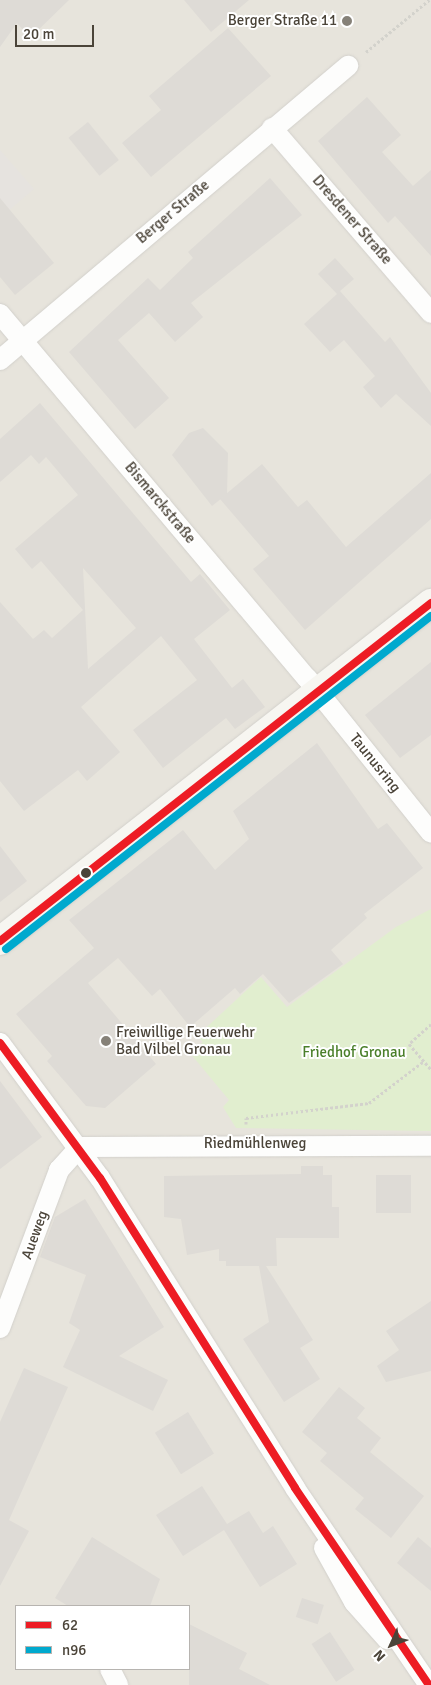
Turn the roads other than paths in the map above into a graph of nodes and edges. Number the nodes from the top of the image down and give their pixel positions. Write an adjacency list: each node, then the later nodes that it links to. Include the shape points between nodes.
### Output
1 (348, 66): 2 (street, Berger Straße)
2 (272, 128): 3 (street, Dresdener Straße); 5 (street, Berger Straße)
3 (431, 313)
4 (0, 314): 5 (street, Bismarckstraße)
5 (23, 340): 6 (street, Berger Straße); 8 (street, Bismarckstraße)
6 (0, 360)
7 (431, 603): 8 (street)
8 (319, 693): 9 (street, Taunusring); 10 (street)
9 (431, 833)
10 (0, 941)
11 (0, 1043): 13 (street)
12 (431, 1146): 13 (street, Riedmühlenweg, via 247,1144)
13 (80, 1148): 14 (street, Aueweg, via 59,1170); 16 (street, via 296,1488 354,1602)
14 (0, 1328)
15 (110, 1670): 17 (street)
16 (424, 1677)
17 (118, 1685)

